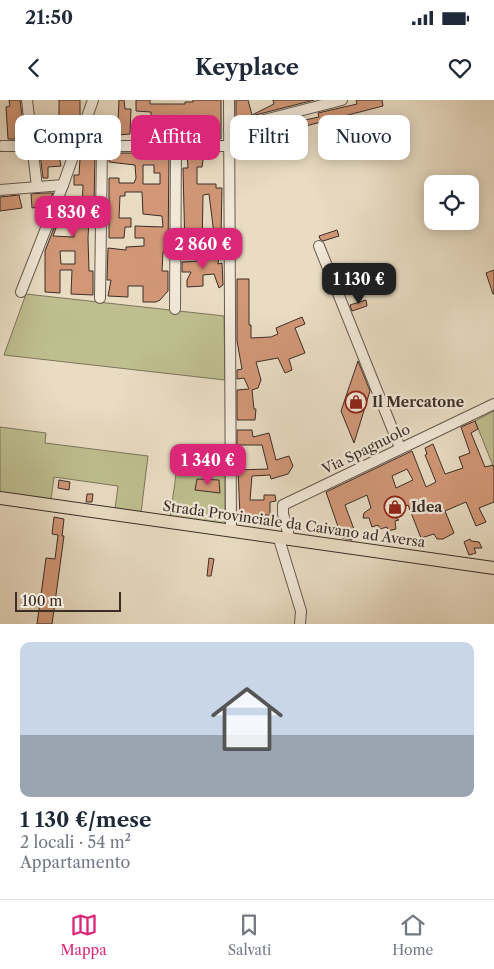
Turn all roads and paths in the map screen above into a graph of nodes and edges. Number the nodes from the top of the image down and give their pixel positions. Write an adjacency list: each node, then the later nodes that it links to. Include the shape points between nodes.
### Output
1 (27, 100): 5 (street)
2 (93, 100): 6 (street)
3 (229, 100): 7 (street)
4 (342, 100): 7 (street)
5 (29, 115)
6 (88, 115)
7 (229, 128): 11 (street)
8 (2, 146): 9 (street)
9 (15, 146)
10 (220, 146): 11 (street)
11 (229, 146): 26 (street)
12 (34, 160): 17 (street)
13 (72, 160): 16 (street)
14 (102, 160): 21 (street)
15 (176, 160): 22 (street)
16 (63, 185): 17 (street); 20 (street)
17 (38, 187): 18 (street)
18 (0, 190)
19 (318, 246): 24 (street)
20 (20, 292)
21 (100, 298)
22 (175, 309)
23 (494, 404): 24 (street, Via Spagnuolo)
24 (400, 448): 27 (street, Via Spagnuolo, via 284,505)
25 (0, 498): 26 (main road, Strada Provinciale da Caivano ad Aversa)
26 (231, 530): 27 (main road, Strada Provinciale da Caivano ad Aversa)
27 (285, 539): 28 (main road, Strada Provinciale da Caivano ad Aversa); 29 (street, via 301,611)
28 (494, 568)
29 (300, 624)

